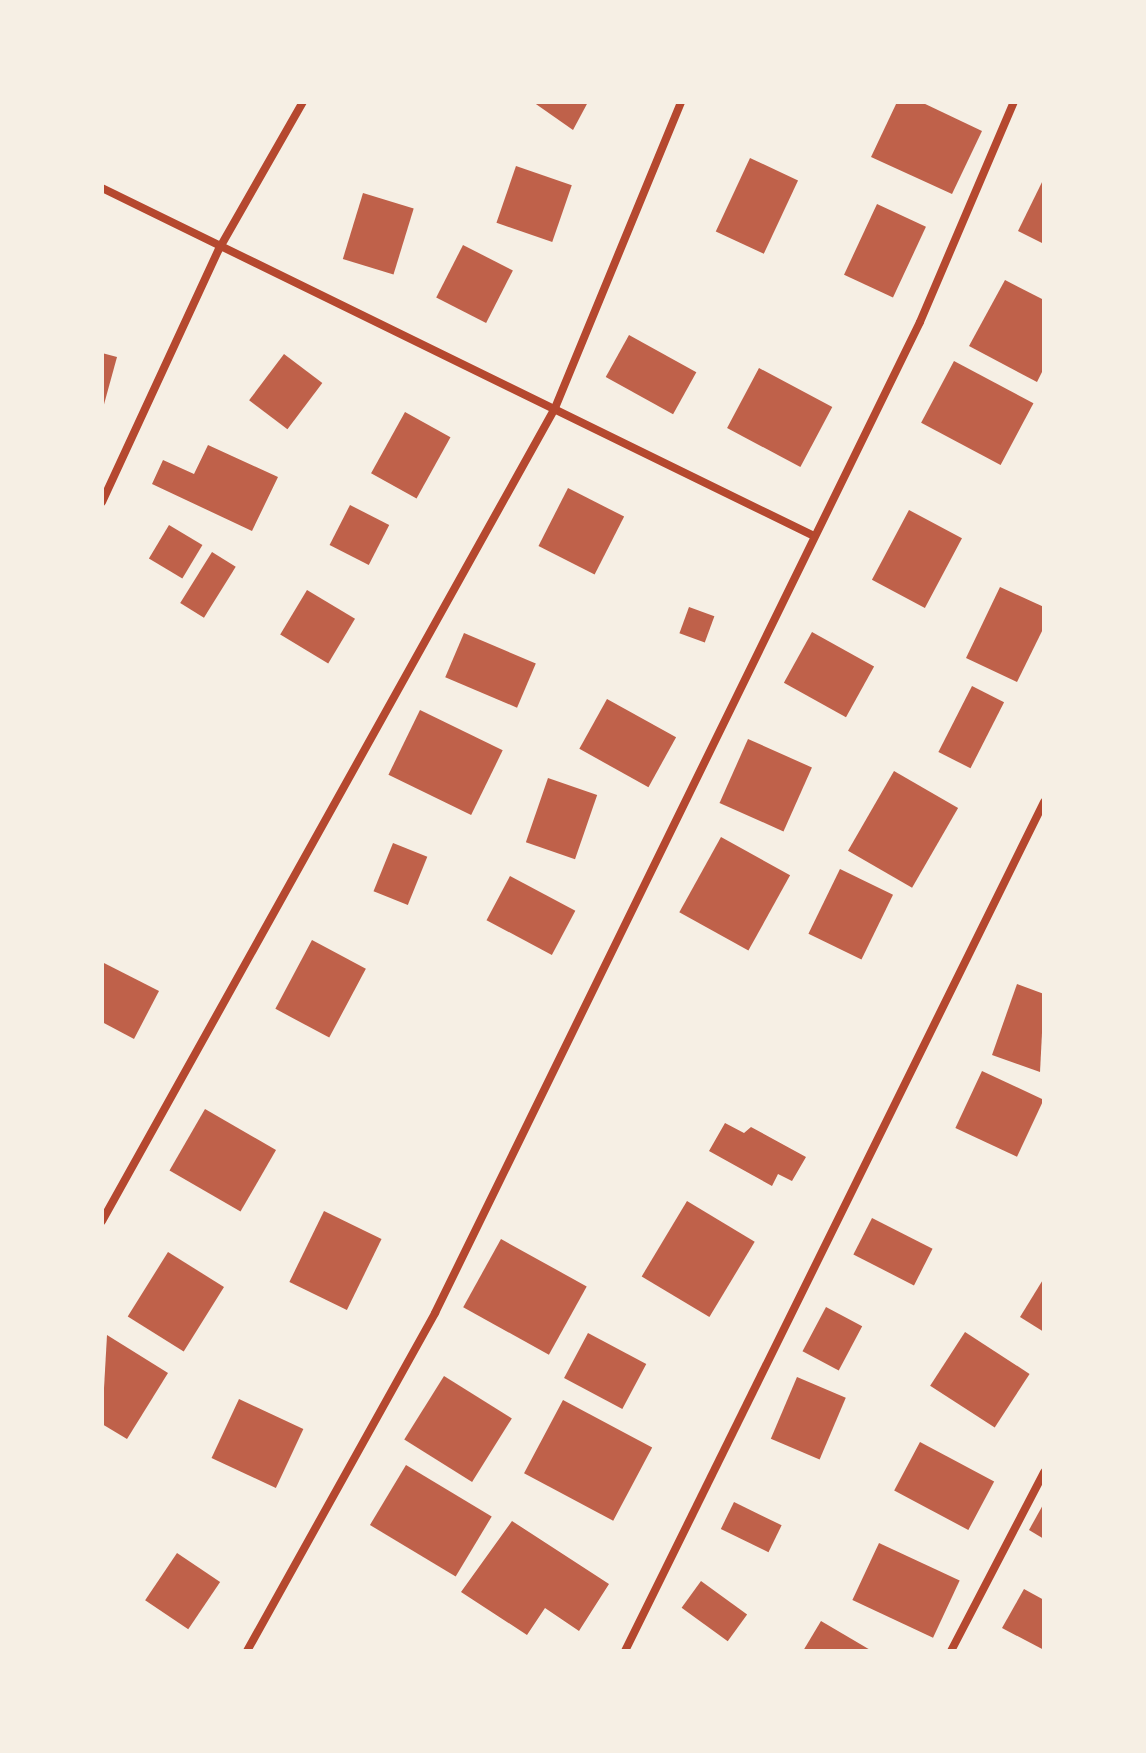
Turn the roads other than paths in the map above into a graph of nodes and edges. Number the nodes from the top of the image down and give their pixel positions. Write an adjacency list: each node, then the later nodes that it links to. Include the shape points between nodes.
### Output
1 (303, 102): 5 (street)
2 (681, 102): 6 (street)
3 (1014, 102): 8 (street, via 920,322)
4 (102, 188): 5 (street)
5 (219, 249): 6 (street); 7 (street)
6 (555, 408): 8 (street); 10 (street)
7 (102, 502)
8 (812, 535): 12 (street, via 435,1313)
9 (1044, 802): 13 (street)
10 (102, 1221)
11 (1044, 1472): 14 (street)
12 (247, 1651)
13 (625, 1651)
14 (951, 1651)

